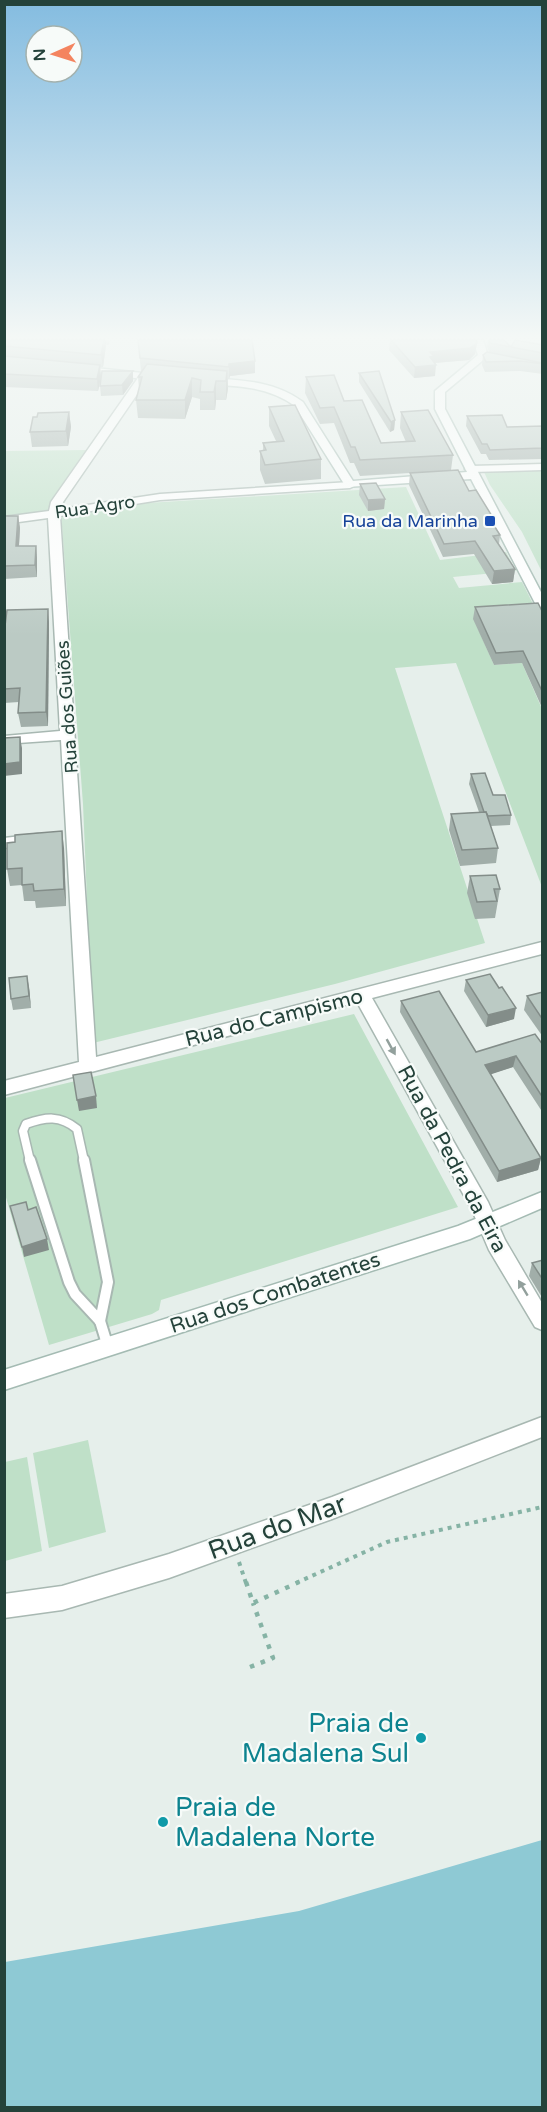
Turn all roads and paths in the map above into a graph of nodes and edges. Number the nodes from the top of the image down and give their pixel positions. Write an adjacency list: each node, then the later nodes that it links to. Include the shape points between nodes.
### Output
1 (101, 439): 7 (street, via 57,502)
2 (321, 439): 6 (street)
3 (455, 439): 5 (street)
4 (543, 467): 5 (street, Rua Agro)
5 (472, 472): 6 (street, Rua Agro); 9 (street)
6 (350, 485): 7 (street, Rua Agro, via 160,497)
7 (54, 513): 8 (street, Rua Agro); 10 (street, Rua dos Guiões)
8 (4, 521)
9 (543, 606)
10 (69, 735): 11 (street); 12 (street, Rua dos Guiões)
11 (4, 740)
12 (64, 837): 13 (street); 16 (street, Rua dos Guiões)
13 (4, 843)
14 (543, 948): 15 (street, Rua do Campismo)
15 (362, 996): 16 (street, Rua do Campismo); 19 (street, Rua da Pedra da Eira, one-way to 19)
16 (88, 1066): 17 (street, Rua do Campismo)
17 (4, 1088)
18 (543, 1200): 19 (street, Rua dos Combatentes)
19 (488, 1224): 21 (street, Rua da Pedra da Eira, one-way to 19); 22 (street, Rua dos Combatentes)
20 (100, 1321): 20 (lane, via 108,1281 77,1129 66,1119 54,1117 26,1124 25,1145 69,1282); 22 (lane)
21 (543, 1321)
22 (108, 1347): 23 (street, Rua dos Combatentes)
23 (4, 1380)
24 (543, 1427): 28 (street, Rua do Mar, via 169,1566 62,1598)
25 (543, 1507): 27 (path, via 387,1542)
26 (238, 1560): 27 (path)
27 (253, 1603): 29 (path, via 273,1658)
28 (4, 1606)
29 (250, 1667)

